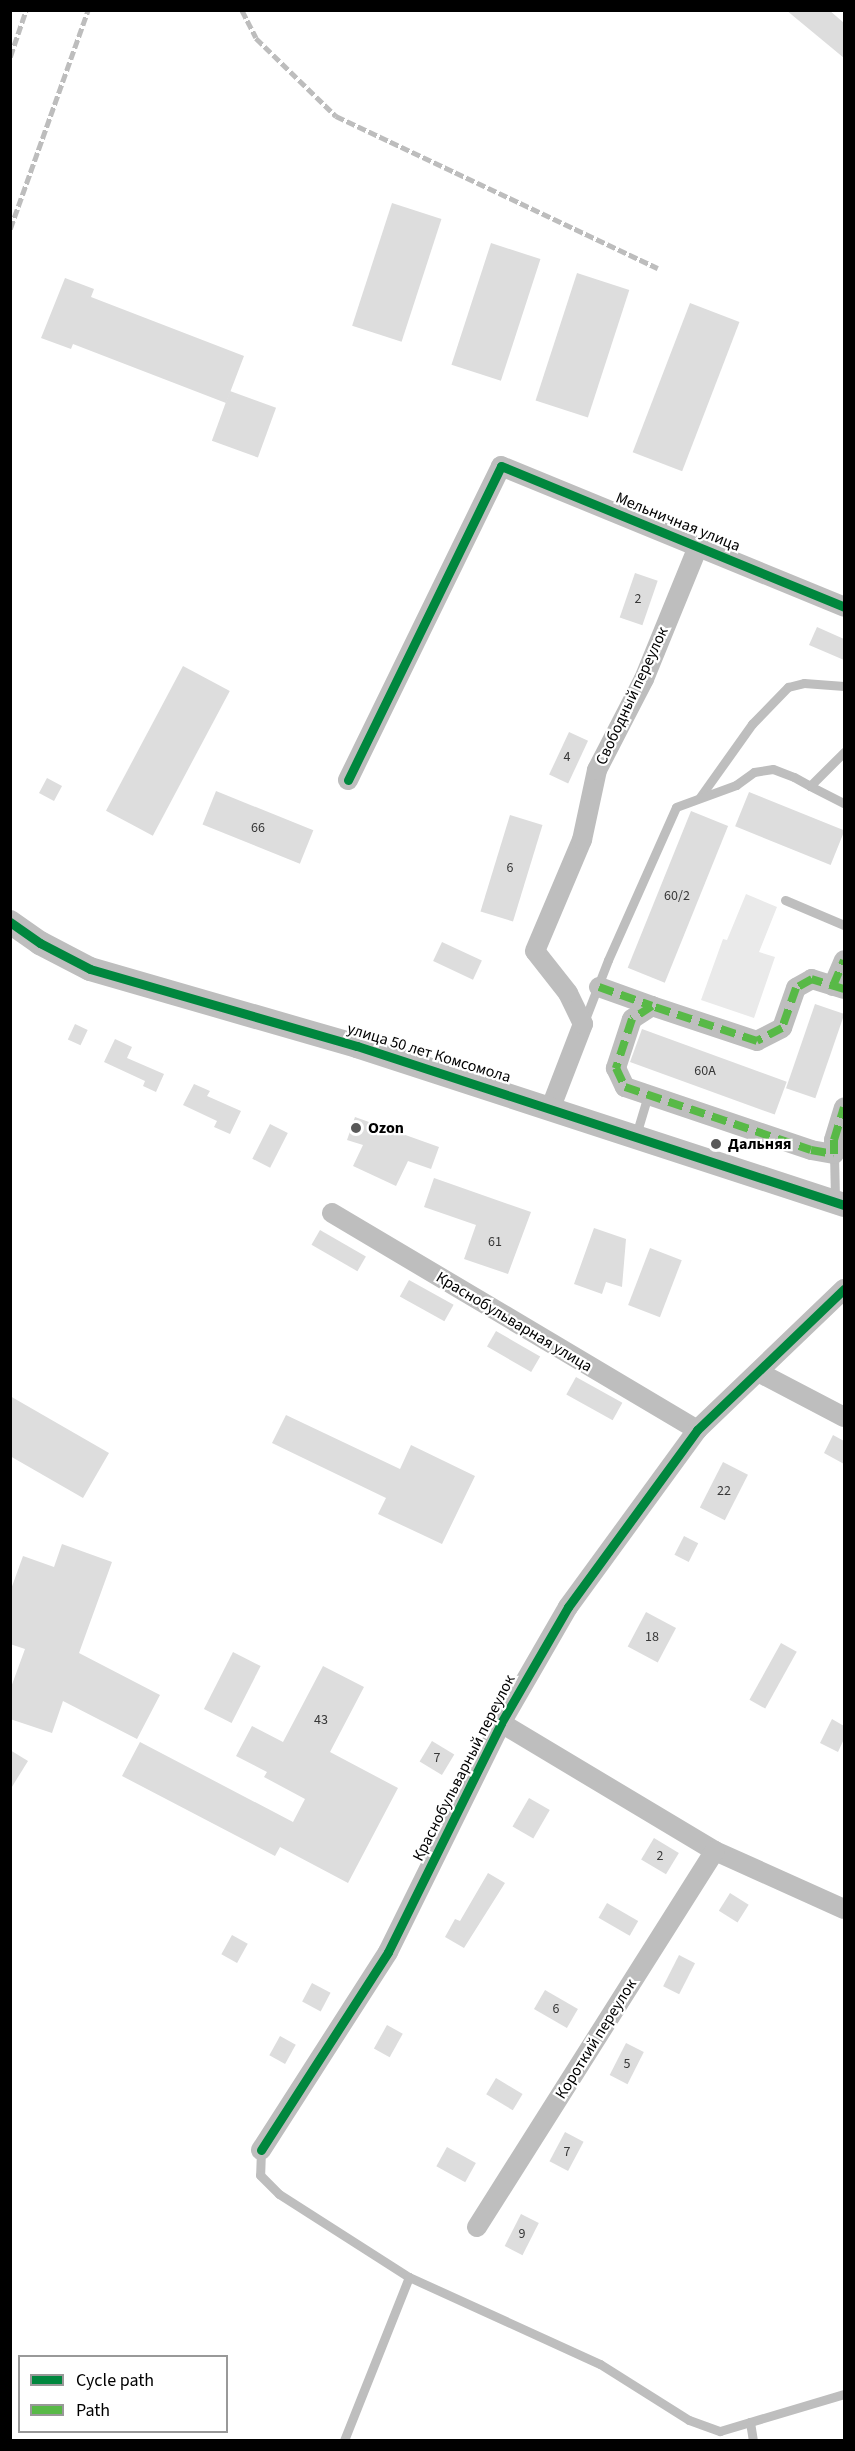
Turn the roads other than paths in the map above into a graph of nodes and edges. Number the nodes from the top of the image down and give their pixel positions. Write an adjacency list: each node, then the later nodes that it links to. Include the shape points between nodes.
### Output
1 (698, 547): 2 (street, Мельничная улица); 5 (street, Мельничная улица, via 501,465); 16 (street, Свободный переулок, via 644,679 597,770 582,840 535,951 568,993)
2 (844, 607)
3 (844, 686): 7 (lane, via 804,683 788,687 752,724)
4 (844, 752): 6 (lane)
5 (348, 780)
6 (810, 786): 7 (lane, via 773,769 754,772 736,785); 8 (lane)
7 (700, 796): 13 (lane, via 676,807)
8 (844, 803)
9 (785, 900): 11 (lane)
10 (10, 922): 18 (street, улица 50 лет Комсомола, via 90,969)
11 (844, 925)
12 (844, 960): 14 (street)
13 (599, 987): 15 (street); 16 (lane)
14 (839, 987): 15 (street, via 812,979 796,988 782,1028 757,1041)
15 (652, 1006): 17 (street, via 632,1019 616,1068 625,1088)
16 (583, 1024): 18 (street)
17 (648, 1095): 20 (lane); 21 (street, via 811,1150)
18 (551, 1107): 20 (street, улица 50 лет Комсомола)
19 (844, 1108): 21 (street)
20 (636, 1135): 22 (street, улица 50 лет Комсомола)
21 (834, 1154): 22 (lane)
22 (840, 1203)
23 (332, 1213): 27 (street, Краснобульварная улица)
24 (844, 1289): 25 (street, Краснобульварный переулок)
25 (760, 1373): 26 (street); 27 (street, Краснобульварный переулок)
26 (844, 1418)
27 (697, 1430): 28 (street, Краснобульварный переулок, via 568,1607)
28 (501, 1723): 29 (street); 31 (street, Краснобульварный переулок, via 388,1952)
29 (715, 1851): 30 (street); 32 (street, Короткий переулок)
30 (844, 1909)
31 (261, 2150): 33 (lane, via 260,2175 279,2194)
32 (477, 2228)
33 (409, 2277): 35 (lane, via 600,2364 689,2420 720,2431); 36 (lane)
34 (844, 2394): 35 (lane)
35 (750, 2422): 37 (lane)
36 (344, 2440)
37 (753, 2440)

